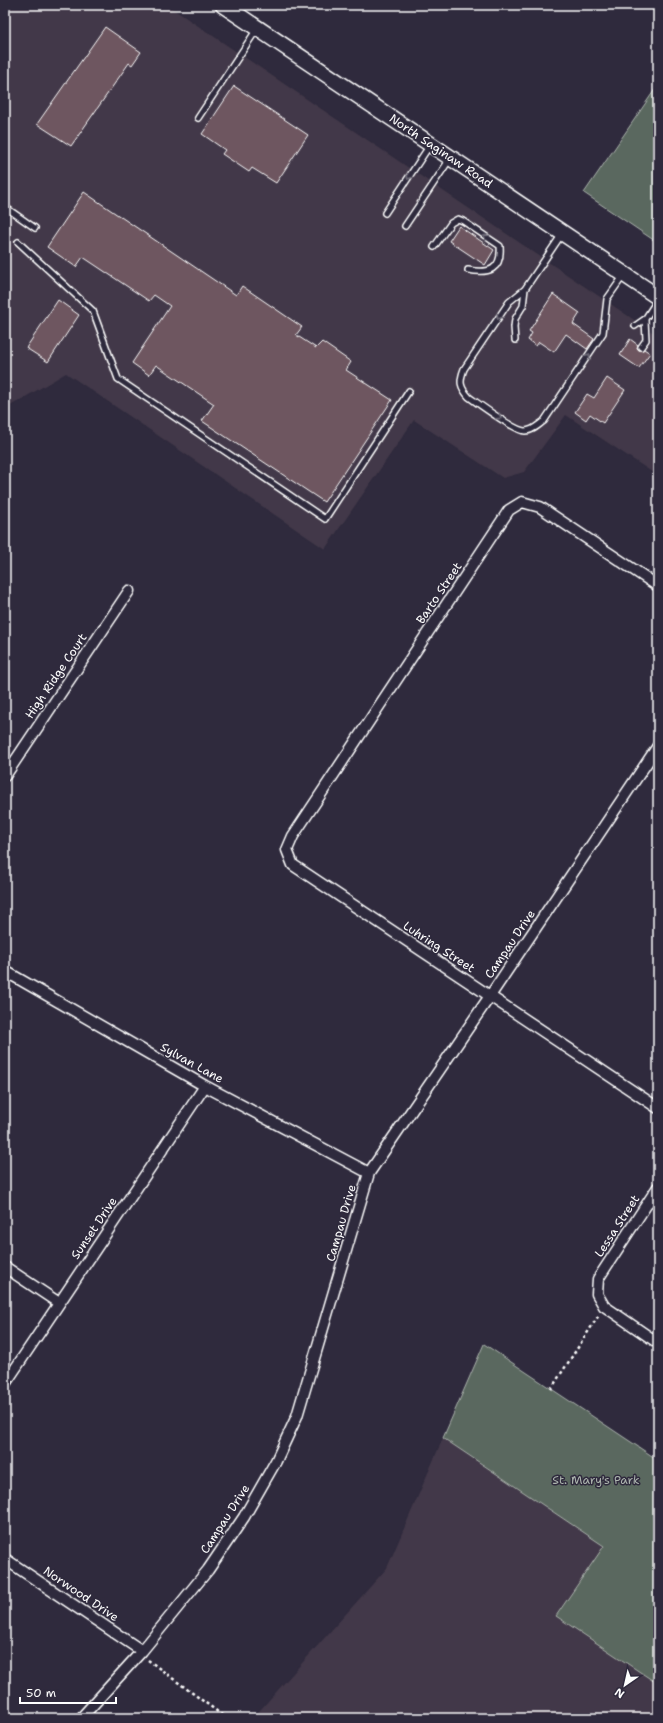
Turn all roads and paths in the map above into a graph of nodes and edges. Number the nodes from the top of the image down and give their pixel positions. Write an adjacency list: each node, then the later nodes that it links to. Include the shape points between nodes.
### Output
1 (223, 5): 2 (main road, North Saginaw Road)
2 (258, 28): 3 (lane); 4 (main road, North Saginaw Road)
3 (198, 118)
4 (430, 144): 5 (main road, North Saginaw Road); 7 (lane, one-way to 7)
5 (451, 158): 8 (lane); 10 (main road, North Saginaw Road)
6 (5, 207): 9 (lane)
7 (384, 213)
8 (405, 226)
9 (35, 228)
10 (563, 233): 14 (main road, North Saginaw Road); 15 (lane)
11 (18, 242): 21 (lane, via 93,311 118,379 325,519)
12 (434, 247): 13 (lane, one-way to 12, via 483,273 493,268 500,256 500,246 458,219 451,223)
13 (468, 270)
14 (624, 274): 15 (lane, one-way to 14, via 509,302 460,379 463,390 469,397 524,431 534,429 544,421 604,333 607,299); 16 (main road, North Saginaw Road)
15 (525, 288): 19 (lane, via 523,306 515,319)
16 (658, 298): 17 (lane)
17 (645, 319): 18 (lane); 20 (lane, via 646,340)
18 (635, 326)
19 (515, 340)
20 (641, 347)
21 (409, 391)
22 (658, 586): 26 (street, Barto Street, via 540,507 522,502 509,510)
23 (129, 591): 25 (street, High Ridge Court)
24 (658, 746): 28 (street, Campau Drive)
25 (5, 776)
26 (293, 836): 28 (street, Luhring Street, via 287,850 293,865)
27 (5, 971): 29 (street, Sylvan Lane)
28 (490, 996): 30 (street, Luhring Street); 31 (street, Campau Drive)
29 (204, 1086): 31 (street, Sylvan Lane); 34 (street, Sunset Drive)
30 (658, 1108)
31 (369, 1173): 40 (street, Campau Drive, via 304,1395 282,1448 244,1517 208,1570)
32 (658, 1187): 35 (street, Lessa Street, via 598,1279 597,1294)
33 (5, 1267): 34 (street)
34 (59, 1303): 37 (street, Sunset Drive)
35 (604, 1306): 36 (street); 38 (path)
36 (658, 1343)
37 (5, 1384)
38 (551, 1388)
39 (5, 1559): 40 (street, Norwood Drive)
40 (140, 1652): 41 (street, Campau Drive); 42 (path)
41 (80, 1718)
42 (226, 1718)

